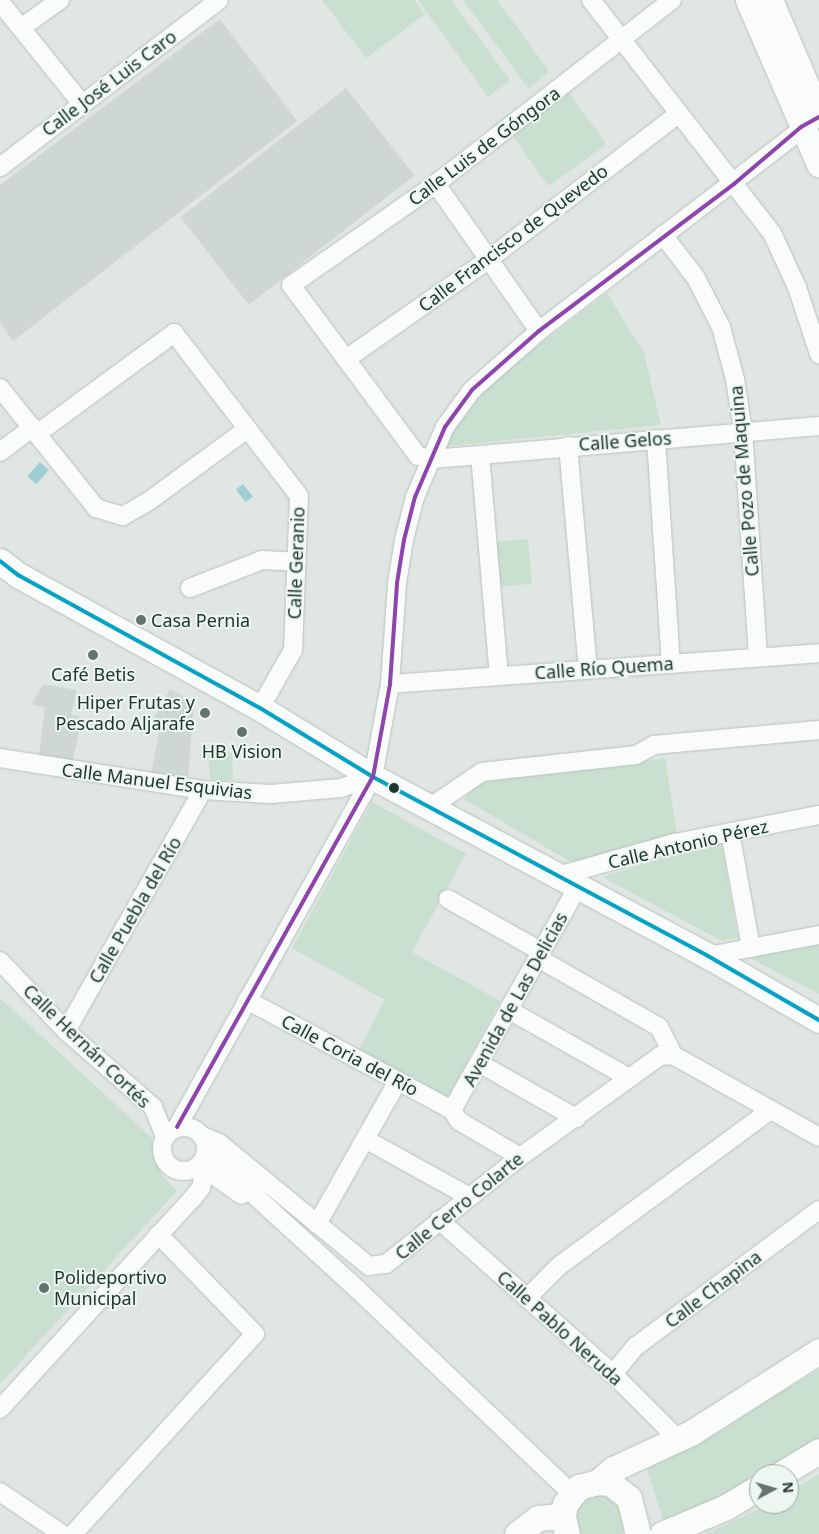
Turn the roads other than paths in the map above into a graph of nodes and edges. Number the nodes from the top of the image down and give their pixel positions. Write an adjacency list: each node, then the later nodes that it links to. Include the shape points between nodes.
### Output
1 (60, 0): 8 (street)
2 (219, 0): 10 (street, Calle José Luis Caro)
3 (591, 0): 9 (street)
4 (672, 0): 9 (street, Calle Luis de Góngora)
5 (748, 0): 12 (main road)
6 (770, 0): 12 (main road)
7 (0, 2): 8 (street)
8 (21, 28): 10 (street)
9 (621, 42): 11 (street); 15 (street, Calle Luis de Góngora)
10 (82, 104): 14 (street, Calle José Luis Caro)
11 (678, 114): 16 (street); 18 (street, Calle Francisco de Quevedo)
12 (813, 120): 13 (main road); 16 (street)
13 (819, 164)
14 (0, 167)
15 (436, 184): 18 (street); 21 (street, Calle Luis de Góngora, via 291,285)
16 (734, 184): 17 (street); 20 (street, via 772,233 797,287)
17 (663, 235): 19 (street); 26 (street, Calle Pozo de Maquina, via 696,278 721,327 735,379)
18 (488, 260): 19 (street); 21 (street, Calle Francisco de Quevedo)
19 (538, 331): 31 (street, via 472,390 445,427)
20 (819, 354)
21 (346, 359): 31 (street, via 418,456)
22 (0, 388): 25 (street)
23 (819, 426): 26 (street, Calle Gelos)
24 (248, 429): 25 (street, via 149,501 123,516 96,508); 25 (street, Calle Geranio, via 174,333); 33 (street, Calle Geranio, via 299,496)
25 (35, 430): 29 (street)
26 (743, 431): 27 (street, Calle Gelos); 36 (street, Calle Pozo de Maquina)
27 (656, 439): 28 (street, Calle Gelos); 37 (street)
28 (568, 446): 30 (street, Calle Gelos); 38 (street)
29 (0, 452)
30 (480, 455): 31 (street, Calle Gelos); 39 (street)
31 (432, 459): 40 (street, via 414,497 404,540 397,583)
32 (0, 561): 41 (main road, via 18,575)
33 (297, 562): 34 (street, via 262,560); 41 (street, Calle Geranio, via 293,650)
34 (190, 588)
35 (819, 652): 36 (street, Calle Río Quema)
36 (758, 657): 37 (street, Calle Río Quema)
37 (671, 663): 38 (street, Calle Río Quema)
38 (588, 669): 39 (street, Calle Río Quema)
39 (499, 675): 40 (street, Calle Río Quema)
40 (390, 684): 44 (street)
41 (260, 708): 44 (main road)
42 (819, 730): 46 (street, via 654,745 636,755 482,772)
43 (0, 758): 45 (street, Calle Manuel Esquivias)
44 (373, 777): 45 (street, Calle Manuel Esquivias, via 341,788 291,792); 46 (main road); 56 (street)
45 (203, 790): 59 (street, Calle Puebla del Río)
46 (432, 806): 49 (main road)
47 (819, 816): 48 (street, Calle Antonio Pérez)
48 (730, 832): 49 (street, Calle Antonio Pérez, via 675,843); 52 (street)
49 (568, 882): 53 (street, Avenida de Las Delicias); 54 (main road)
50 (448, 899): 53 (street)
51 (819, 935): 52 (street)
52 (751, 948): 54 (street)
53 (540, 955): 57 (street, Avenida de Las Delicias); 60 (street, via 659,1027)
54 (708, 956): 58 (main road)
55 (3, 964): 59 (street, Calle Hernán Cortés)
56 (247, 1000): 63 (street, Calle Coria del Río); 67 (street)
57 (509, 1010): 61 (street, Avenida de Las Delicias); 62 (street)
58 (819, 1020)
59 (66, 1030): 67 (street, Calle Hernán Cortés, via 153,1107)
60 (673, 1056): 62 (street, Calle Cerro Colarte, via 660,1056); 65 (street)
61 (479, 1063): 64 (street, Avenida de Las Delicias); 66 (street)
62 (629, 1078): 66 (street, Calle Cerro Colarte)
63 (398, 1081): 64 (street, Calle Coria del Río); 69 (street)
64 (452, 1110): 70 (street, Calle Coria del Río, via 460,1121)
65 (769, 1111): 68 (street); 77 (street, via 559,1266)
66 (576, 1118): 70 (street, Calle Cerro Colarte)
67 (171, 1132): 71 (street, via 189,1127); 71 (street, via 162,1143 164,1160 175,1170)
68 (819, 1138)
69 (365, 1139): 72 (street); 75 (street)
70 (520, 1157): 72 (street, Calle Cerro Colarte)
71 (200, 1159): 75 (street, Calle Cerro Colarte, via 219,1142); 76 (street, via 188,1201); 87 (street, via 252,1201 262,1204 357,1288)
72 (468, 1196): 74 (street, Calle Cerro Colarte)
73 (819, 1210): 79 (street, Calle Chapina, via 635,1347)
74 (439, 1220): 75 (street, Calle Cerro Colarte, via 386,1264 369,1266); 77 (street, Calle Pablo Neruda)
75 (317, 1224)
76 (158, 1234): 80 (street); 92 (street, via 256,1334)
77 (527, 1298): 79 (street, Calle Pablo Neruda)
78 (819, 1351): 81 (main road)
79 (613, 1374): 81 (street, Calle Pablo Neruda)
80 (0, 1409)
81 (678, 1439): 84 (main road, via 613,1469)
82 (819, 1451): 83 (main road)
83 (798, 1464)
84 (598, 1482): 87 (main road, via 588,1483); 89 (main road, via 610,1483 625,1493 634,1509)
85 (0, 1492): 91 (street)
86 (749, 1492): 90 (main road)
87 (572, 1494): 88 (main road)
88 (565, 1525): 93 (main road, via 538,1518)
89 (635, 1530)
90 (671, 1532)
91 (62, 1534)
92 (73, 1534)
93 (517, 1534)

